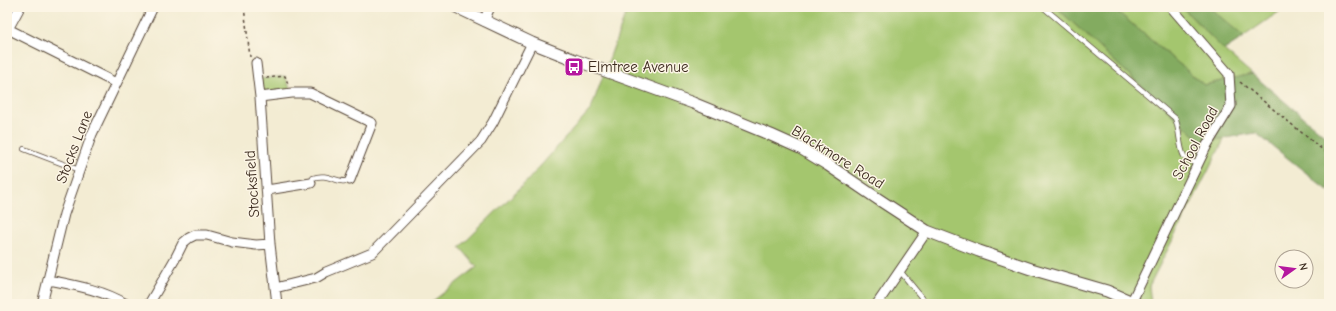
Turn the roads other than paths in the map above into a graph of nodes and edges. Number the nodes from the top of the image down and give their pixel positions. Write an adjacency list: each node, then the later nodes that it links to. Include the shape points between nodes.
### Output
1 (20, 7): 8 (street)
2 (153, 7): 11 (street, Stocks Lane)
3 (456, 7): 7 (street, Blackmore Road)
4 (490, 7): 7 (street)
5 (1043, 7): 14 (lane, via 1175,118 1183,155)
6 (1170, 7): 14 (street, School Road, via 1229,74 1231,106)
7 (484, 21): 9 (street, Blackmore Road)
8 (8, 30): 11 (street)
9 (532, 43): 19 (street, Blackmore Road, via 693,103 800,148); 23 (street, via 481,141 372,253 316,278)
10 (256, 63): 12 (street, Stocksfield)
11 (116, 84): 15 (street, Stocks Lane, via 92,134)
12 (260, 97): 16 (street, via 310,93 372,123); 18 (street, Stocksfield)
13 (24, 149): 15 (lane)
14 (1198, 164): 24 (street, School Road)
15 (79, 170): 22 (street, Stocks Lane, via 64,214)
16 (350, 180): 17 (lane, via 344,182 322,175 313,178)
17 (311, 183): 18 (street)
18 (266, 190): 20 (street, Stocksfield)
19 (927, 231): 21 (street); 24 (street, Blackmore Road, via 1031,269 1107,291)
20 (270, 244): 23 (street, Stocksfield); 27 (street, via 232,242 207,235 195,235 183,243)
21 (900, 271): 29 (street); 30 (lane)
22 (48, 280): 25 (street, Stocks Lane); 26 (street, via 78,286)
23 (275, 288): 28 (street, Stocksfield)
24 (1134, 303)
25 (42, 304)
26 (126, 304)
27 (149, 304)
28 (276, 304)
29 (877, 304)
30 (927, 304)

